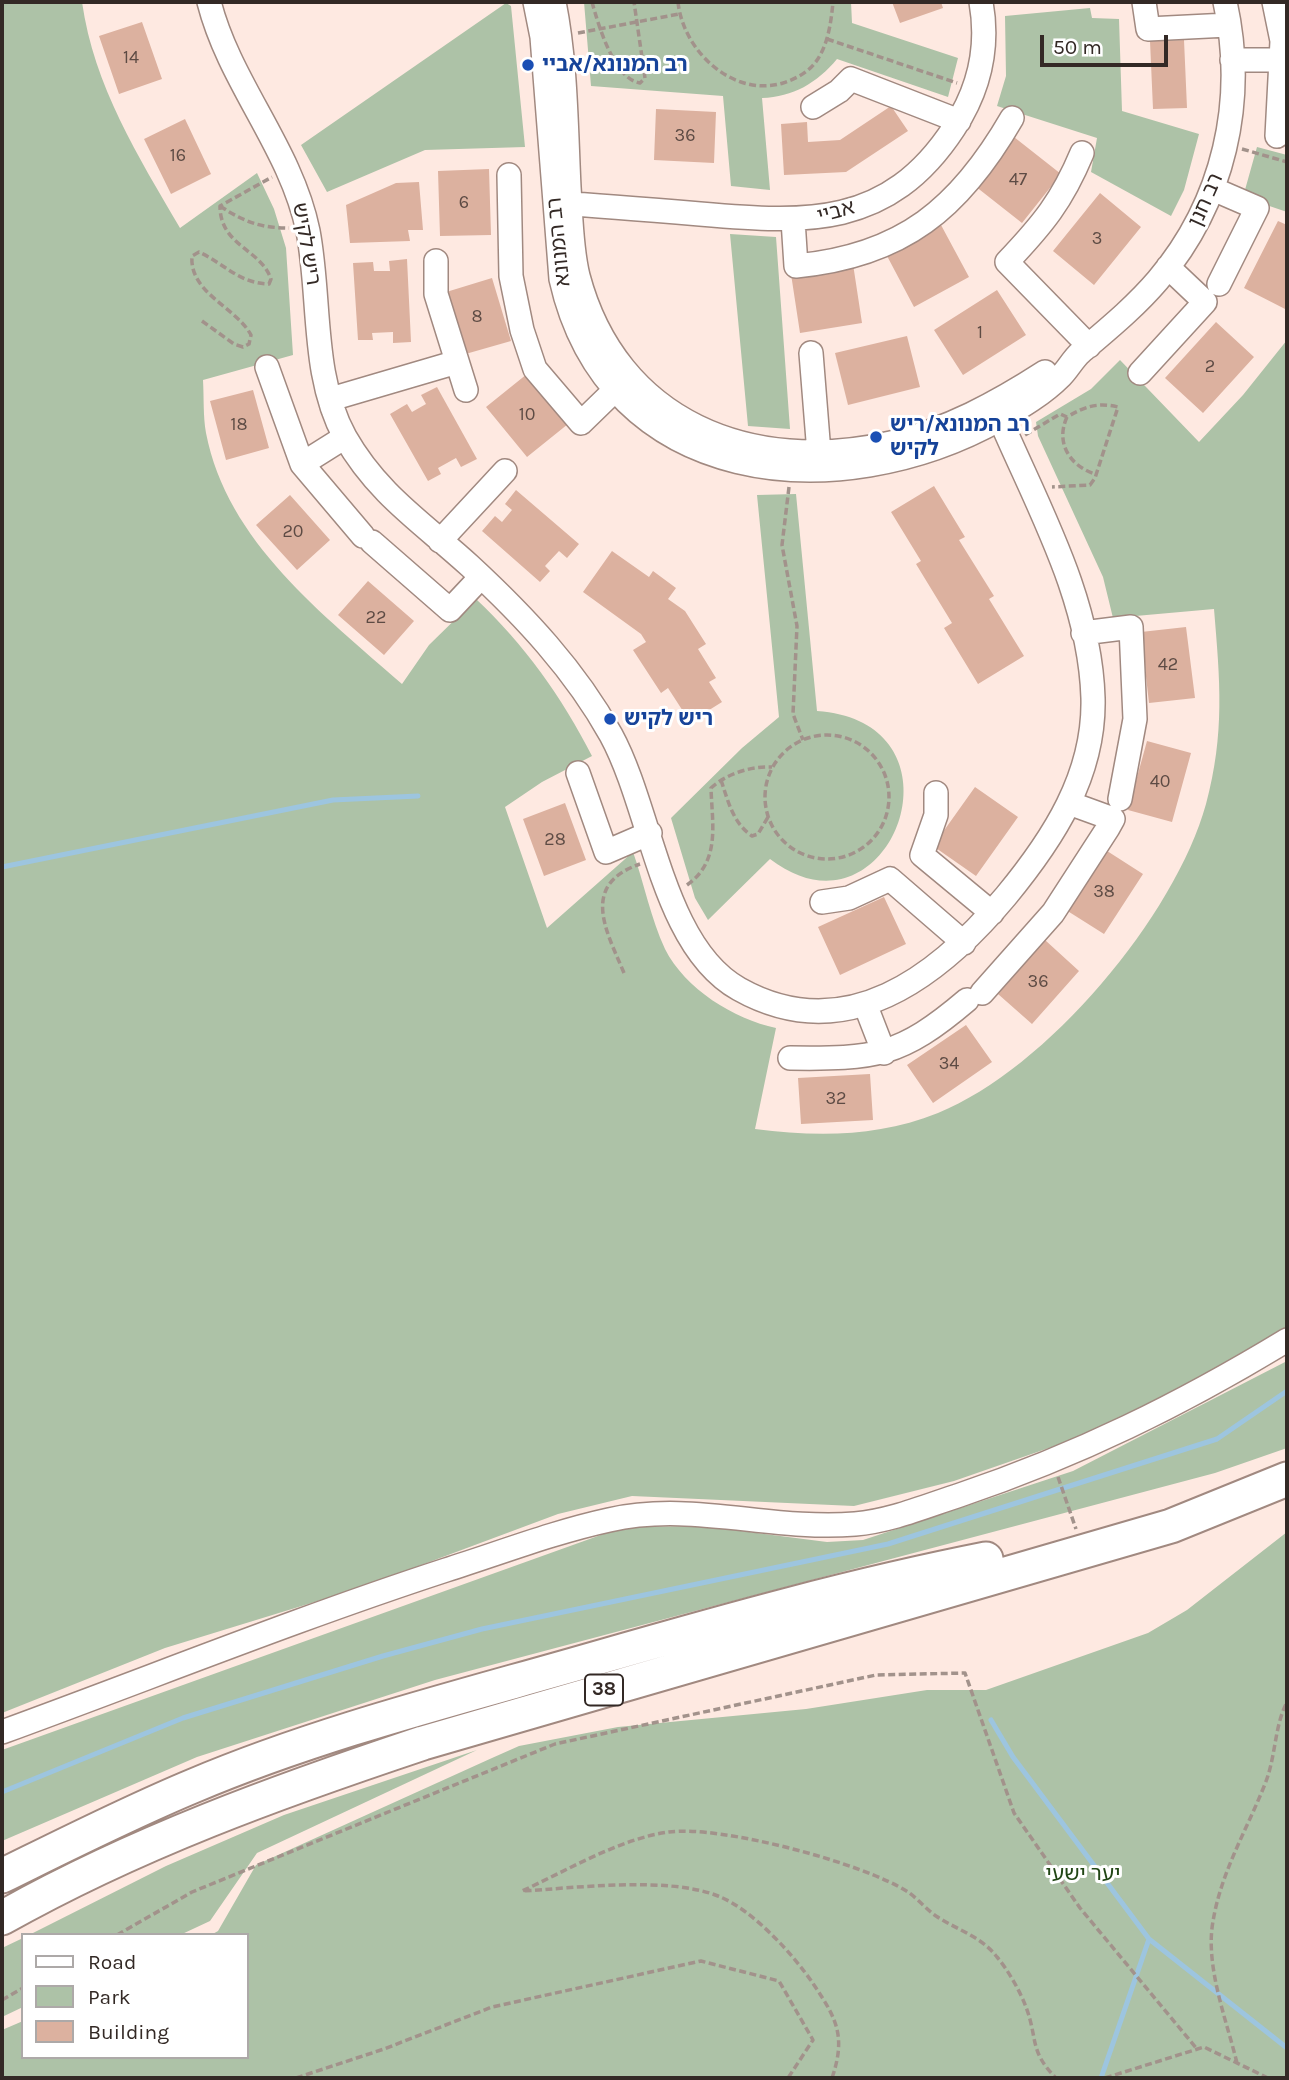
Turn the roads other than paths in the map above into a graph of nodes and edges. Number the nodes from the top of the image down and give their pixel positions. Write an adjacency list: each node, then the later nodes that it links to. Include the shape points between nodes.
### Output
1 (209, 2): 30 (street, ריש לקיש, via 233,67 288,169 307,227 319,341)
2 (535, 2): 18 (street, רב המנונא)
3 (554, 2): 18 (street, רב המנונא, via 560,37)
4 (981, 2): 13 (street, אביי, via 984,50 975,89)
5 (1144, 2): 8 (street, via 1148,29)
6 (1225, 2): 8 (street, רב חנן)
7 (1274, 2): 10 (street)
8 (1228, 25): 9 (street, רב חנן)
9 (1232, 60): 10 (street); 17 (street, רב חנן, via 1226,145)
10 (1282, 60): 14 (street)
11 (813, 107): 13 (street, via 850,79)
12 (1012, 118): 19 (street, via 948,206 888,243 854,256 796,266)
13 (959, 121): 19 (street, אביי, via 927,164 906,182 853,209)
14 (1277, 136)
15 (1082, 153): 23 (street, via 1066,193 1007,262)
16 (509, 174): 28 (street, via 510,276 535,369 581,423)
17 (1213, 188): 21 (street, רב חנן, via 1184,246); 22 (street, via 1257,208)
18 (562, 203): 19 (street, אביי); 28 (street, רב המנונא, via 566,301 584,345); 33 (street, רב המנונא, via 585,299 607,347 645,394 715,436 776,451)
19 (793, 220)
20 (436, 261): 25 (street, via 436,294)
21 (1168, 267): 23 (street, רב חנן); 27 (street, via 1205,302)
22 (1219, 284)
23 (1084, 350): 31 (street, רב חנן, via 1046,390)
24 (811, 353): 33 (street)
25 (457, 362): 29 (street); 30 (street)
26 (267, 367): 34 (street)
27 (1140, 373)
28 (616, 389): 31 (street, רב המנונא, via 657,425 701,449 750,465 792,471 830,472 888,463 949,443)
29 (466, 390)
30 (331, 399): 32 (street, ריש לקיש)
31 (997, 412): 33 (street, רב המנונא, via 893,443); 38 (street, ריש לקיש, via 1070,584)
32 (345, 437): 34 (street); 36 (street, ריש לקיש, via 386,494)
33 (818, 453)
34 (302, 464): 37 (street, via 368,539 450,610)
35 (505, 471): 36 (street)
36 (440, 541): 37 (street, ריש לקיש)
37 (481, 577): 43 (street, ריש לקיש, via 547,644 597,712 627,769)
38 (1083, 633): 41 (street, via 1131,627 1135,719); 42 (street, ריש לקיש, via 1092,725)
39 (578, 773): 43 (street, via 606,852)
40 (936, 793): 45 (street, via 936,815 922,855)
41 (1120, 799)
42 (1069, 803): 45 (street, ריש לקיש, via 1049,841); 48 (street, via 1113,819 1053,914 974,997 924,1033)
43 (650, 833): 47 (street, ריש לקיש, via 682,927 720,976 738,989 782,1007 837,1010)
44 (822, 902): 46 (street, via 849,898 890,879)
45 (992, 913): 46 (street, ריש לקיש)
46 (964, 943): 47 (street, ריש לקיש, via 912,984)
47 (865, 1004): 48 (street)
48 (884, 1053): 49 (street, via 850,1059)
49 (790, 1058)
50 (1287, 1340): 53 (street, via 1173,1406 1053,1463 901,1514 858,1524 824,1525 688,1513 646,1514 578,1527 336,1606)
51 (1287, 1479): 52 (highway, 38)
52 (1224, 1507): 54 (highway, 38, via 1080,1541 877,1580 404,1713 195,1785); 55 (highway, 38, via 310,1780 194,1825)
53 (2, 1732)
54 (2, 1876)
55 (2, 1918)

